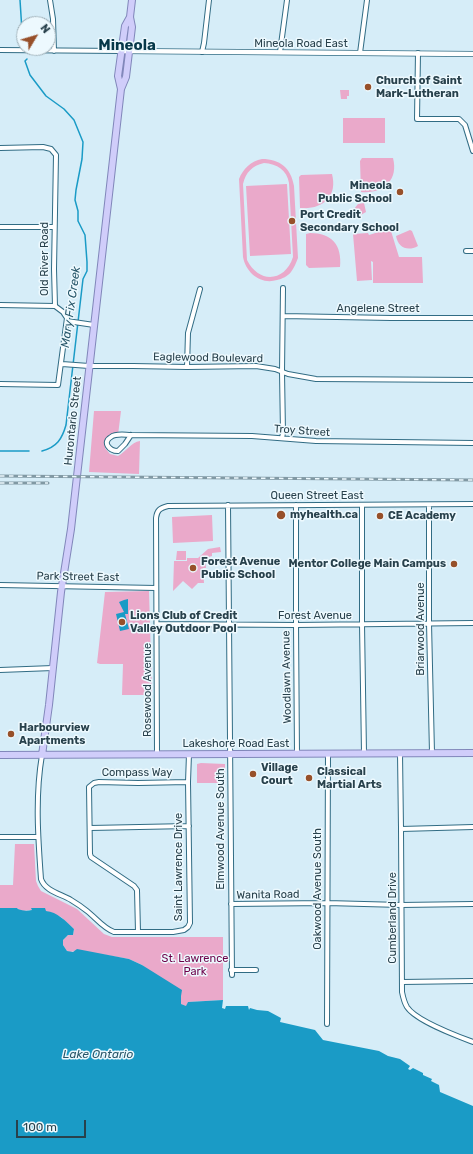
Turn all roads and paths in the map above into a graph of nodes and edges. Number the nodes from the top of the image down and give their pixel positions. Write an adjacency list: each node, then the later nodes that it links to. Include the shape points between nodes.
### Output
1 (50, 0): 6 (street)
2 (132, 0): 7 (main road, Hurontario Street)
3 (209, 0): 13 (street)
4 (287, 0): 14 (street)
5 (367, 0): 15 (street)
6 (51, 16)
7 (130, 17): 11 (main road, Hurontario Street, via 125,26); 12 (main road, Hurontario Street, via 132,27)
8 (0, 50): 9 (street)
9 (16, 50)
10 (56, 51): 11 (street)
11 (122, 51): 12 (street, Mineola Road East); 18 (main road, Hurontario Street, via 118,76)
12 (129, 52): 13 (street, Mineola Road East); 18 (main road, Hurontario Street, via 126,77)
13 (202, 52): 14 (street, Mineola Road East)
14 (280, 52): 15 (street, Mineola Road East)
15 (360, 53): 16 (street, Mineola Road East)
16 (418, 53): 17 (street, Mineola Road East); 20 (street, via 417,118 459,120 464,124)
17 (473, 54)
18 (121, 89): 32 (main road, Hurontario Street)
19 (0, 148): 22 (street, Old River Road, via 43,147 54,152)
20 (473, 151)
21 (0, 227): 22 (street)
22 (54, 227): 28 (street, Old River Road)
23 (466, 251): 24 (street)
24 (473, 251)
25 (283, 288): 29 (street)
26 (200, 289): 35 (street, via 188,334)
27 (0, 305): 28 (street)
28 (55, 306): 31 (street, Old River Road)
29 (283, 316): 30 (street, Angelene Street); 36 (street)
30 (473, 318)
31 (67, 321): 32 (street); 33 (street)
32 (94, 325): 34 (main road, Hurontario Street)
33 (62, 364): 34 (street, Eaglewood Boulevard); 38 (street, via 58,385)
34 (88, 366): 35 (street, Eaglewood Boulevard); 49 (main road, Hurontario Street, via 71,529)
35 (187, 367): 36 (street, Eaglewood Boulevard, via 256,366)
36 (282, 372): 37 (street, Eaglewood Boulevard, via 316,378); 40 (street)
37 (473, 380)
38 (0, 384)
39 (131, 435): 39 (street, Troy Street, via 110,437 107,443 109,448 113,452 118,451); 40 (street, Troy Street)
40 (282, 438): 41 (street, Troy Street, via 316,441)
41 (473, 443)
42 (473, 504): 46 (street, Queen Street East)
43 (228, 505): 44 (street, Queen Street East); 47 (street, Queen Street East); 54 (street, Elmwood Avenue South)
44 (296, 505): 45 (street, Queen Street East); 56 (street, Woodlawn Avenue)
45 (362, 505): 46 (street, Queen Street East); 55 (street)
46 (429, 505): 51 (street, Briarwood Avenue)
47 (162, 507): 50 (street, Rosewood Avenue, via 156,518)
48 (0, 585): 49 (street, Park Street East)
49 (62, 586): 50 (street, Park Street East); 57 (main road, Hurontario Street)
50 (156, 588): 53 (street, Rosewood Avenue)
51 (429, 623): 52 (street, Forest Avenue); 55 (street, Forest Avenue); 62 (street, Briarwood Avenue)
52 (473, 623)
53 (157, 624): 54 (street, Forest Avenue); 64 (street, Rosewood Avenue)
54 (229, 624): 56 (street, Forest Avenue); 66 (street, Elmwood Avenue South)
55 (362, 624): 56 (street, Forest Avenue); 60 (street)
56 (296, 625): 67 (street, Woodlawn Avenue)
57 (52, 668): 58 (street); 69 (main road, Hurontario Street)
58 (0, 670)
59 (328, 753): 60 (main road, Lakeshore Road East); 67 (main road, Lakeshore Road East); 77 (street, Oakwood Avenue South)
60 (364, 753): 61 (main road, Lakeshore Road East)
61 (400, 753): 62 (main road, Lakeshore Road East); 74 (street, Cumberland Drive)
62 (432, 753): 63 (main road, Lakeshore Road East)
63 (473, 753)
64 (157, 754): 65 (main road, Lakeshore Road East); 69 (main road, Lakeshore Road East)
65 (189, 754): 66 (main road, Lakeshore Road East); 70 (street, Saint Lawrence Drive)
66 (230, 754): 67 (main road, Lakeshore Road East); 78 (street, Elmwood Avenue South)
67 (298, 754)
68 (0, 755): 69 (main road, Lakeshore Road East)
69 (42, 755): 76 (street, Saint Lawrence Drive, via 38,781)
70 (188, 782): 71 (street, Saint Lawrence Drive); 73 (street, Compass Way, via 94,783 89,787)
71 (189, 826): 73 (street); 81 (street, Saint Lawrence Drive, via 190,923 184,930 173,932)
72 (473, 827): 74 (street)
73 (90, 828): 81 (street, Compass Way, via 91,857 137,890)
74 (401, 829): 79 (street, Cumberland Drive)
75 (0, 837): 76 (street)
76 (38, 837): 81 (street, Saint Lawrence Drive, via 43,885 86,910 107,930)
77 (327, 903): 78 (street, Wanita Road); 79 (street, Wanita Road); 87 (street, Oakwood Avenue South)
78 (231, 904): 82 (street, Elmwood Avenue South)
79 (402, 904): 80 (street, Wanita Road); 86 (street, Cumberland Drive)
80 (473, 904)
81 (138, 932)
82 (231, 970): 83 (street); 84 (street, Elmwood Avenue South)
83 (256, 970)
84 (232, 975)
85 (473, 981): 86 (street)
86 (402, 982): 88 (street, Cumberland Drive, via 404,1000 413,1013)
87 (327, 1024)
88 (473, 1042)

